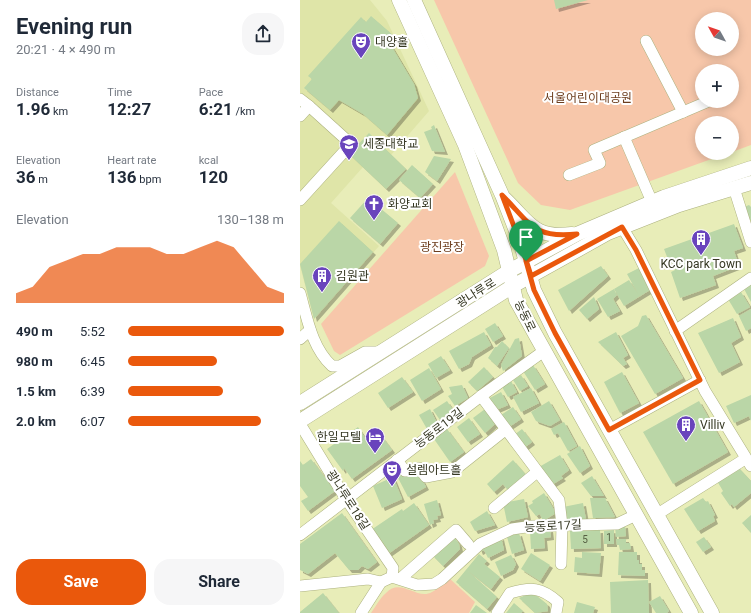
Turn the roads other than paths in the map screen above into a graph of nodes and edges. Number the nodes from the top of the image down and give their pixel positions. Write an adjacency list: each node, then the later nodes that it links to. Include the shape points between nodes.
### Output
1 (399, 0): 20 (main road, 능동로, via 465,145 504,250)
2 (414, 0): 13 (main road, 능동로)
3 (646, 41): 6 (street)
4 (304, 102): 7 (street); 14 (street, via 351,144)
5 (695, 107): 6 (street)
6 (683, 112): 8 (street)
7 (300, 116)
8 (624, 137): 10 (street, via 594,150 600,163); 15 (street)
9 (751, 168): 15 (main road, 광나루로)
10 (569, 175)
11 (751, 183): 12 (main road)
12 (734, 188): 16 (main road, via 679,205); 18 (street)
13 (502, 195): 17 (main road, via 532,227 539,231 559,236); 19 (main road, 능동로)
14 (300, 200)
15 (652, 202): 17 (main road, 광나루로)
16 (622, 227): 21 (main road, 광나루로); 26 (street, via 636,250)
17 (577, 234): 19 (main road, 광나루로)
18 (750, 236)
19 (526, 261): 20 (main road, 광나루로); 21 (main road, 능동로)
20 (509, 271): 23 (main road, 능동로); 29 (main road, 광나루로)
21 (531, 276): 23 (main road, 광나루로); 35 (main road, 능동로, via 534,290 555,333)
22 (751, 278): 26 (street)
23 (513, 286): 28 (main road, 능동로, via 516,300); 33 (main road, 광나루로)
24 (300, 293): 25 (street)
25 (310, 330): 27 (street); 29 (street, via 332,366 340,366 365,352)
26 (675, 331): 30 (street)
27 (300, 339)
28 (544, 351): 31 (street, 능동로19길); 41 (main road, 능동로)
29 (381, 352): 32 (main road, 광나루로)
30 (700, 380): 35 (street); 37 (street)
31 (481, 396): 34 (street); 36 (street, 능동로19길)
32 (300, 403)
33 (300, 422): 39 (street, 광나루로18길)
34 (505, 430): 36 (street, 능동로19길, via 452,472 426,477 420,468 405,471); 38 (street)
35 (609, 430): 42 (main road, 능동로)
36 (397, 460): 39 (street, 능동로19길)
37 (748, 463): 42 (street, via 706,484)
38 (538, 472): 40 (street); 43 (street, via 559,500)
39 (346, 499): 44 (street, 능동로19길); 47 (street, 광나루로18길, via 393,568)
40 (494, 508)
41 (636, 515): 43 (street, 능동로17길, via 617,524); 53 (main road, 능동로)
42 (656, 515): 54 (main road, 능동로)
43 (562, 526): 46 (street); 47 (street, 능동로17길, via 522,527 488,539 434,584 416,585)
44 (300, 535)
45 (468, 544): 47 (street, via 456,530)
46 (561, 564)
47 (396, 578): 48 (street)
48 (381, 582): 49 (street, via 368,579); 50 (street)
49 (300, 586)
50 (362, 613)
51 (497, 613): 52 (street, via 510,593 528,588 548,593 558,602)
52 (556, 613)
53 (691, 613)
54 (712, 613)

